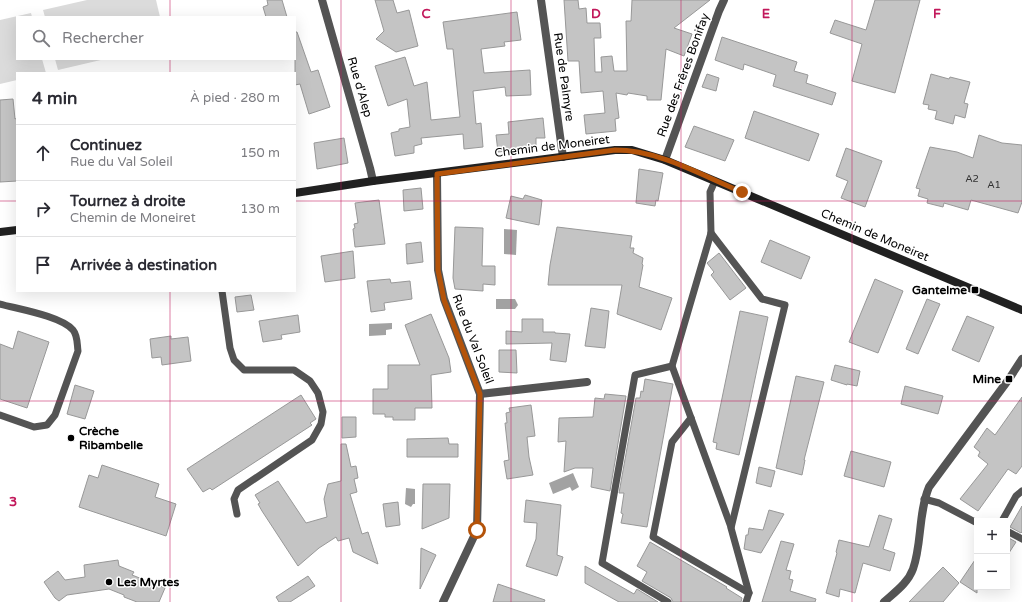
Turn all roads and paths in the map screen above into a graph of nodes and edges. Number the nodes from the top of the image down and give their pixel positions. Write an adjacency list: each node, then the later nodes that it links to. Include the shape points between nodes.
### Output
1 (322, 0): 7 (street, Rue d'Alep)
2 (541, 0): 4 (street, Rue de Palmyre)
3 (724, 0): 5 (street, Rue des Frêres Bonifay)
4 (564, 157): 5 (main road, Chemin de Moneiret, via 632,150); 6 (main road, Chemin de Moneiret)
5 (665, 160): 8 (main road, Chemin de Moneiret)
6 (437, 174): 7 (main road, Chemin de Moneiret); 19 (street, Rue du Val Soleil, via 438,270 444,300)
7 (372, 181): 9 (main road, Chemin de Moneiret)
8 (715, 181): 12 (lane, via 710,192); 15 (main road, Chemin de Moneiret)
9 (296, 193)
10 (16, 230): 11 (main road)
11 (0, 232)
12 (711, 233): 17 (lane); 27 (lane, via 762,299 784,305)
13 (222, 292): 24 (lane, via 234,360 244,370 294,370 310,381 318,393 323,412 321,424 312,440 238,490 234,499)
14 (0, 304): 20 (lane, via 61,321 74,331 78,351 56,415 47,425 34,427)
15 (1022, 310)
16 (1022, 359): 23 (street, via 937,475)
17 (672, 366): 21 (lane); 32 (lane, via 635,374 602,563)
18 (587, 382): 19 (street)
19 (480, 394): 31 (street, Rue du Val Soleil, via 477,530)
20 (0, 415)
21 (691, 418): 27 (lane); 30 (lane, via 672,442 653,537)
22 (1022, 491): 25 (lane, via 1016,496)
23 (924, 499): 26 (lane, via 939,503); 34 (street, via 912,570 904,584)
24 (236, 514)
25 (1004, 518)
26 (974, 521)
27 (731, 528): 30 (lane)
28 (1010, 533): 29 (lane)
29 (1022, 539)
30 (749, 593): 33 (lane)
31 (443, 602)
32 (668, 602)
33 (746, 602)
34 (884, 602)

